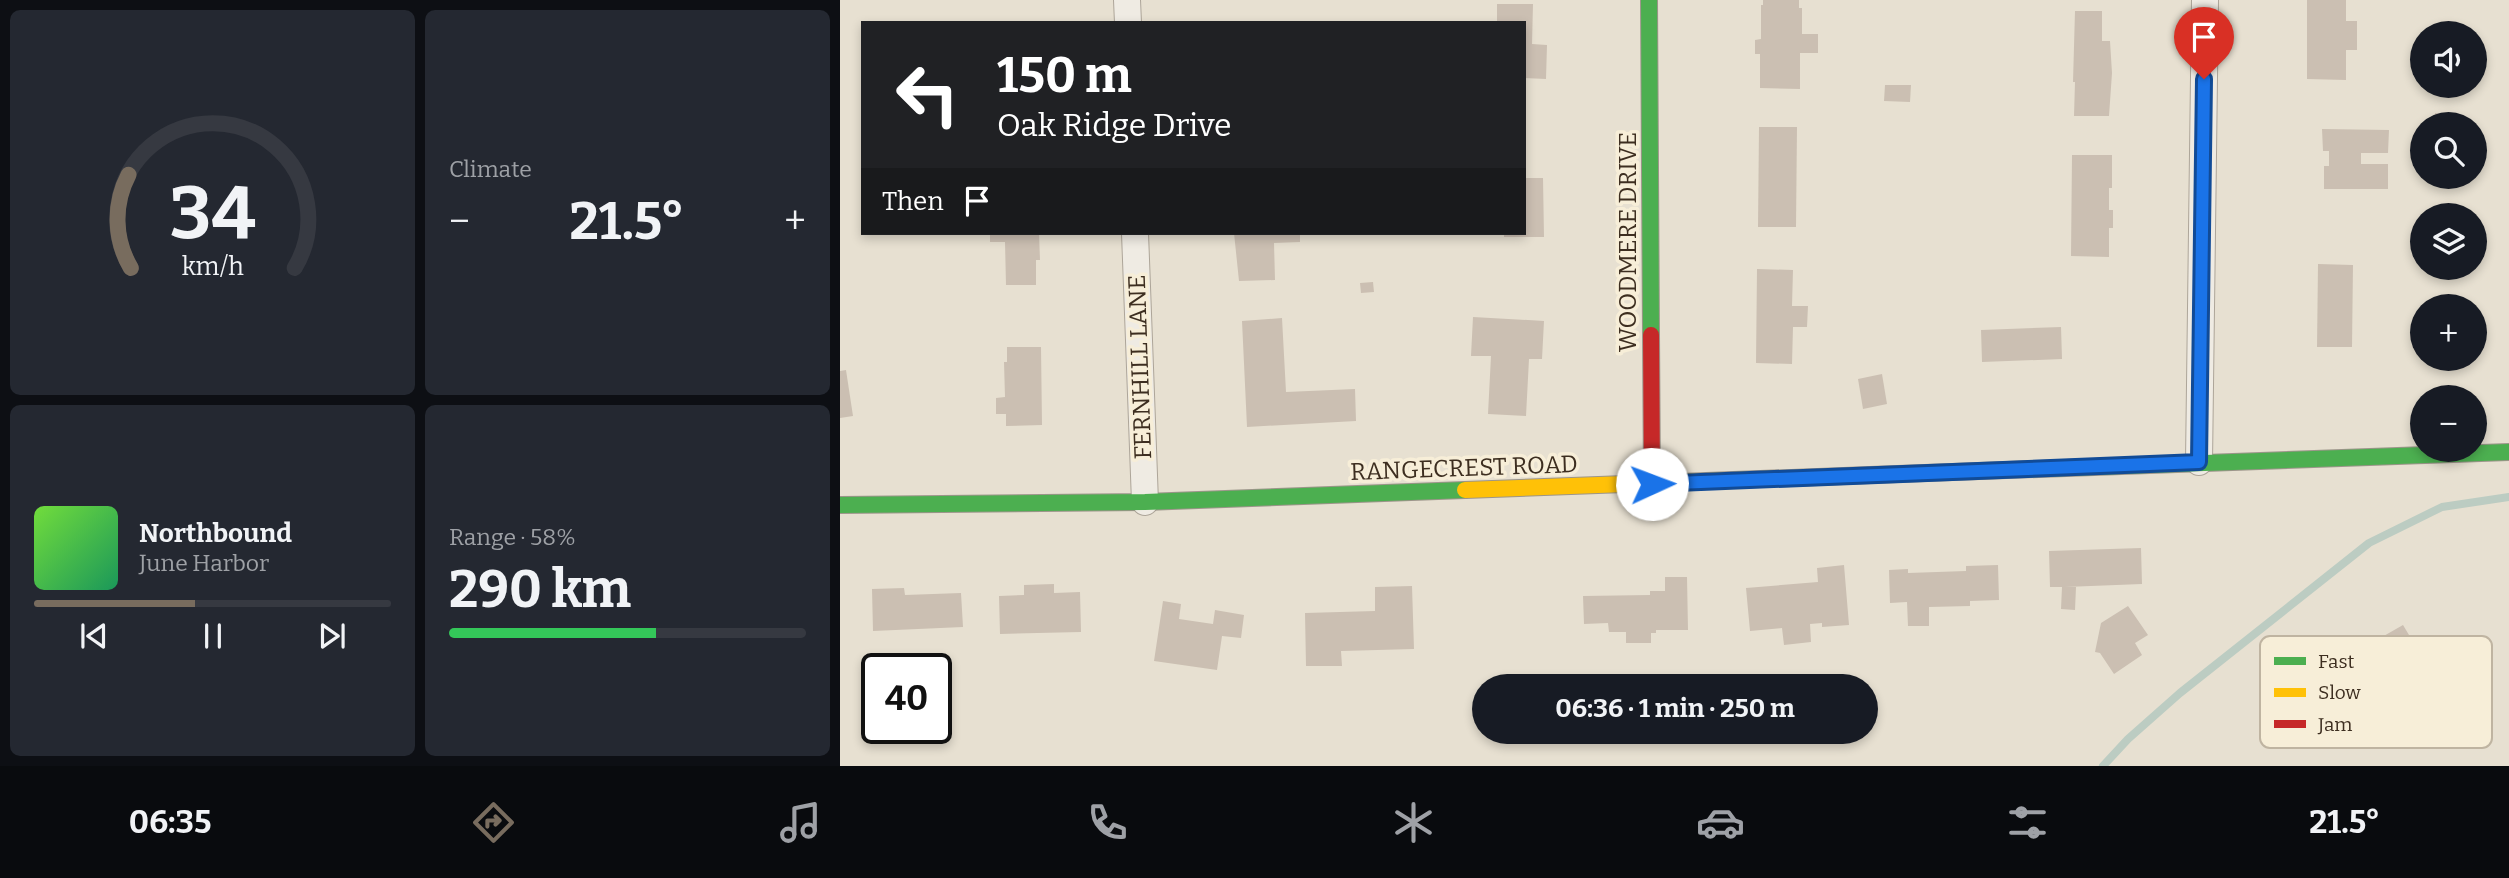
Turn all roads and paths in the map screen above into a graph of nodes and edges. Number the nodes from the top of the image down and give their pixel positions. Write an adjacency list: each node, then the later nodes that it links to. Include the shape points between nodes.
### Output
1 (1127, 0): 4 (street)
2 (1649, 0): 8 (street, WOODMERE DRIVE)
3 (2206, 0): 7 (street)
4 (1128, 21)
5 (1135, 235): 9 (street, FERNHILL LANE)
6 (2509, 452): 7 (street, RANGECREST ROAD)
7 (2199, 462): 8 (street, RANGECREST ROAD)
8 (1652, 484): 9 (street, RANGECREST ROAD)
9 (1145, 502): 10 (street, RANGECREST ROAD)
10 (840, 505)

